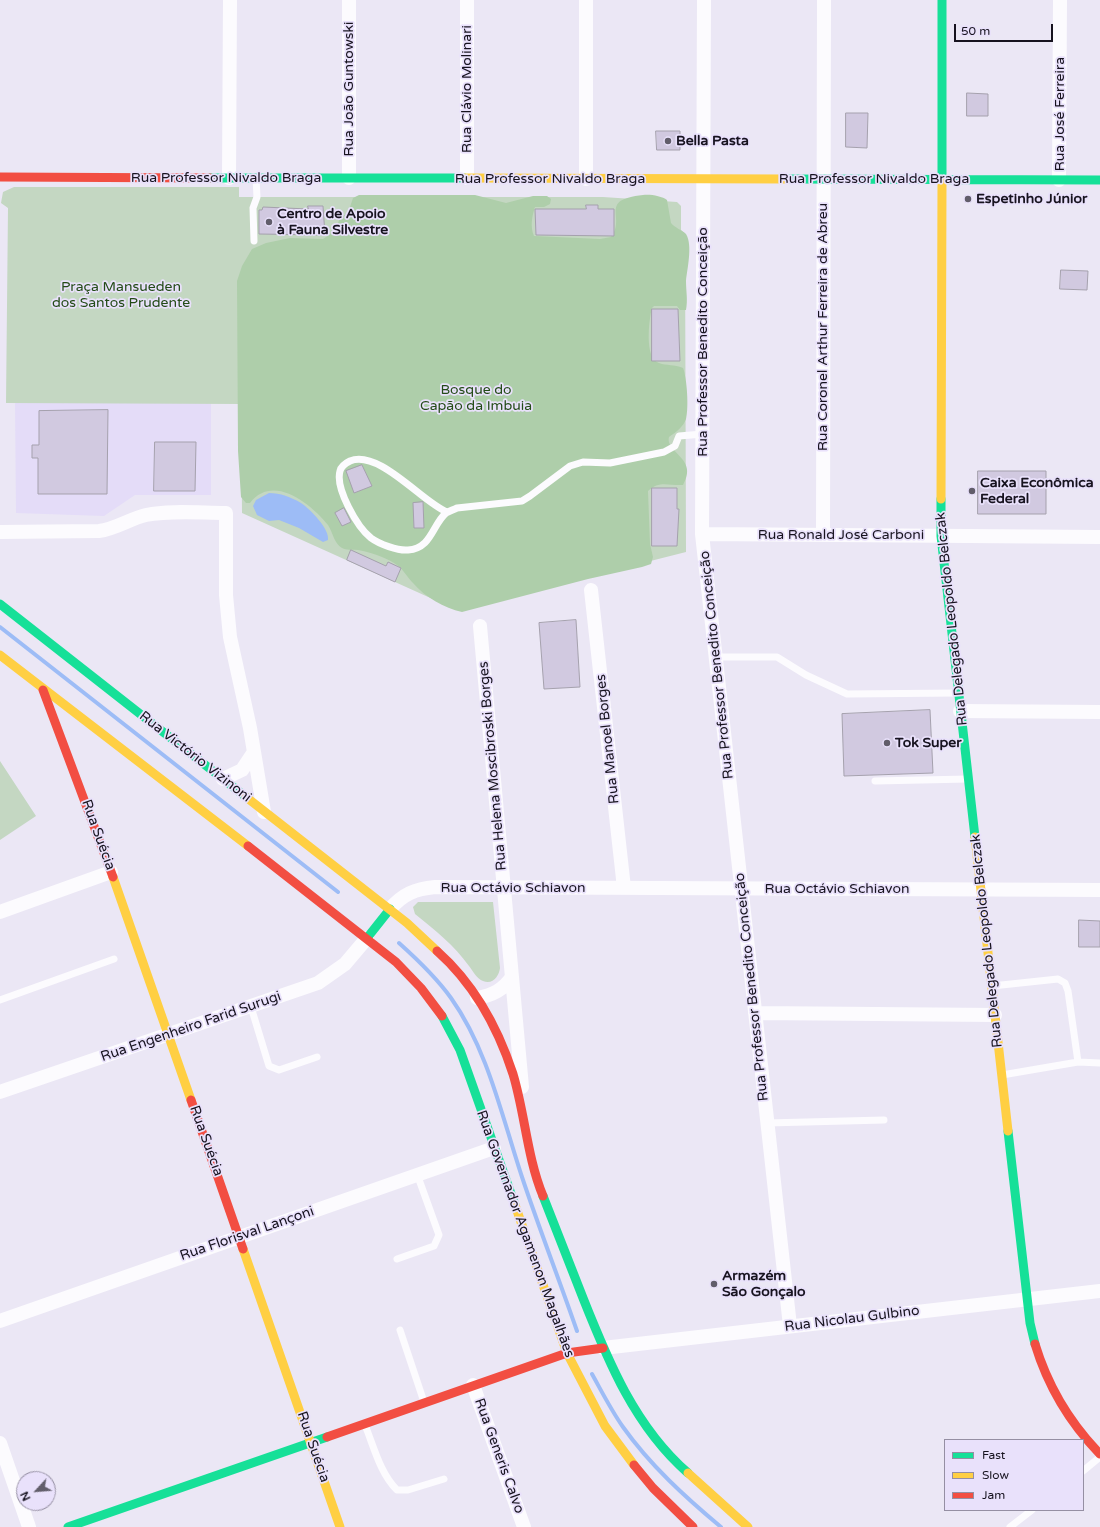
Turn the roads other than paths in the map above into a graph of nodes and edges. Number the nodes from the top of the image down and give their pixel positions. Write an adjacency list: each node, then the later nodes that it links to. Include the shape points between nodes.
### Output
1 (230, 0): 10 (street)
2 (349, 0): 12 (street, Rua João Guntowski)
3 (467, 0): 13 (street, Rua Clávio Molinari)
4 (586, 0): 14 (street)
5 (704, 0): 15 (street, Rua Professor Benedito Conceição)
6 (824, 0): 16 (street, Rua Coronel Arthur Ferreira de Abreu)
7 (942, 0): 17 (street, Rua Delegado Leopoldo Belczak)
8 (1060, 0): 18 (street, Rua José Ferreira)
9 (0, 178): 10 (street, Rua Professor Nivaldo Braga)
10 (230, 178): 11 (street, Rua Professor Nivaldo Braga)
11 (256, 178): 12 (street, Rua Professor Nivaldo Braga); 20 (lane, via 257,197 253,208)
12 (349, 178): 13 (street, Rua Professor Nivaldo Braga)
13 (467, 178): 14 (street, Rua Professor Nivaldo Braga)
14 (586, 179): 15 (street, Rua Professor Nivaldo Braga)
15 (703, 179): 16 (street, Rua Professor Nivaldo Braga); 21 (street, Rua Professor Benedito Conceição)
16 (824, 179): 17 (street, Rua Professor Nivaldo Braga); 25 (street, Rua Coronel Arthur Ferreira de Abreu)
17 (942, 180): 18 (street, Rua Professor Nivaldo Braga); 26 (street, Rua Delegado Leopoldo Belczak)
18 (1060, 180): 19 (street, Rua Professor Nivaldo Braga)
19 (1100, 180)
20 (254, 241)
21 (703, 434): 22 (lane, via 680,436 675,446 664,452 610,463 583,462 570,466 522,501 457,508); 24 (street, Rua Professor Benedito Conceição)
22 (447, 512): 22 (lane, via 438,509 398,476 365,460 355,459 340,470 339,484 360,527 372,538 396,548 409,550 421,545 429,539)
23 (0, 532): 40 (street, via 99,531 115,528 151,514 226,513 226,595 230,637)
24 (702, 534): 25 (street, Rua Ronald José Carboni); 32 (street, Rua Professor Benedito Conceição)
25 (823, 535): 26 (street, Rua Ronald José Carboni)
26 (941, 536): 27 (street, Rua Ronald José Carboni); 34 (street, Rua Delegado Leopoldo Belczak)
27 (1100, 537)
28 (591, 590): 48 (street, Rua Manoel Borges)
29 (0, 604): 42 (street, Rua Victório Vizinoni)
30 (480, 626): 47 (street, Rua Helena Moscibroski Borges)
31 (0, 655): 33 (street)
32 (716, 657): 34 (lane, via 777,657 806,675 847,694); 49 (street, Rua Professor Benedito Conceição)
33 (43, 689): 37 (street); 41 (street, Rua Suécia)
34 (958, 693): 35 (street, Rua Delegado Leopoldo Belczak)
35 (960, 711): 36 (street); 43 (street, Rua Delegado Leopoldo Belczak)
36 (1100, 712)
37 (91, 727): 38 (street); 54 (street)
38 (80, 732)
39 (71, 743): 41 (street, Rua Suécia)
40 (254, 752): 42 (street, via 242,770); 45 (street)
41 (69, 756): 46 (street, Rua Suécia)
42 (223, 778): 45 (street, Rua Victório Vizinoni)
43 (968, 779): 44 (lane); 50 (street, Rua Delegado Leopoldo Belczak)
44 (875, 781)
45 (264, 812): 52 (street, Rua Victório Vizinoni)
46 (111, 872): 53 (street); 63 (street, Rua Suécia)
47 (504, 888): 48 (street, Rua Octávio Schiavon); 52 (street, Rua Octávio Schiavon, via 424,888 404,895); 56 (street, Rua Helena Moscibroski Borges)
48 (624, 888): 49 (street, Rua Octávio Schiavon)
49 (742, 888): 50 (street, Rua Octávio Schiavon); 61 (street, Rua Professor Benedito Conceição)
50 (981, 889): 51 (street, Rua Octávio Schiavon); 57 (street, Rua Delegado Leopoldo Belczak)
51 (1100, 890)
52 (390, 909): 54 (street); 58 (street, Rua Governador Agamenon Magalhães, via 440,951)
53 (0, 912)
54 (367, 938): 60 (street, Rua Engenheiro Farid Surugi, via 345,964 327,978); 71 (street, Rua Governador Agamenon Magalhães, via 424,988 444,1016 460,1050)
55 (114, 959): 59 (lane)
56 (512, 977): 58 (street, via 506,986 497,992); 72 (street, Rua Helena Moscibroski Borges)
57 (992, 986): 62 (street, Rua Delegado Leopoldo Belczak); 65 (lane, via 1058,979 1065,983)
58 (477, 998): 72 (street, Rua Governador Agamenon Magalhães, via 508,1056)
59 (0, 1000)
60 (251, 1007): 63 (street, Rua Engenheiro Farid Surugi); 64 (lane, via 269,1066 280,1070)
61 (755, 1013): 62 (street); 70 (street, Rua Professor Benedito Conceição)
62 (995, 1015): 67 (street, Rua Delegado Leopoldo Belczak)
63 (168, 1036): 68 (street, Rua Engenheiro Farid Surugi); 74 (street, Rua Suécia)
64 (318, 1057)
65 (1078, 1062): 66 (lane); 67 (lane)
66 (1100, 1063)
67 (1002, 1075): 77 (street, Rua Delegado Leopoldo Belczak)
68 (0, 1092)
69 (884, 1120): 70 (lane)
70 (767, 1122): 79 (street, Rua Professor Benedito Conceição)
71 (494, 1148): 73 (street, Rua Florisval Lançoni); 82 (street, Rua Governador Agamenon Magalhães)
72 (528, 1149): 81 (street, Rua Governador Agamenon Magalhães, via 540,1189)
73 (417, 1174): 74 (street, Rua Florisval Lançoni); 75 (lane, via 438,1235 437,1241 434,1246)
74 (240, 1236): 78 (street, Rua Florisval Lançoni); 86 (street, Rua Suécia)
75 (397, 1259)
76 (1100, 1291): 77 (street, Rua Nicolau Gulbino)
77 (1027, 1298): 79 (street, Rua Nicolau Gulbino); 88 (street, Rua Delegado Leopoldo Belczak, via 1034,1344 1051,1390 1073,1426)
78 (0, 1321)
79 (790, 1326): 81 (street, Rua Nicolau Gulbino)
80 (400, 1330): 84 (lane)
81 (603, 1348): 82 (street); 98 (street, Rua Governador Agamenon Magalhães, via 629,1401 659,1444 693,1480)
82 (567, 1353): 83 (street); 97 (street, Rua Governador Agamenon Magalhães, via 595,1411 613,1440 648,1484)
83 (473, 1385): 84 (street); 96 (street, Rua Generis Calvo)
84 (424, 1402): 85 (street)
85 (364, 1423): 86 (street); 91 (lane, via 383,1471 397,1490 408,1490)
86 (312, 1442): 94 (street); 95 (street, Rua Suécia)
87 (0, 1443): 93 (street)
88 (1100, 1454)
89 (1100, 1458): 90 (lane)
90 (1084, 1469)
91 (444, 1479)
92 (1031, 1511): 99 (lane)
93 (29, 1527)
94 (68, 1527)
95 (340, 1527)
96 (524, 1527)
97 (693, 1527)
98 (748, 1527)
99 (1010, 1527)

